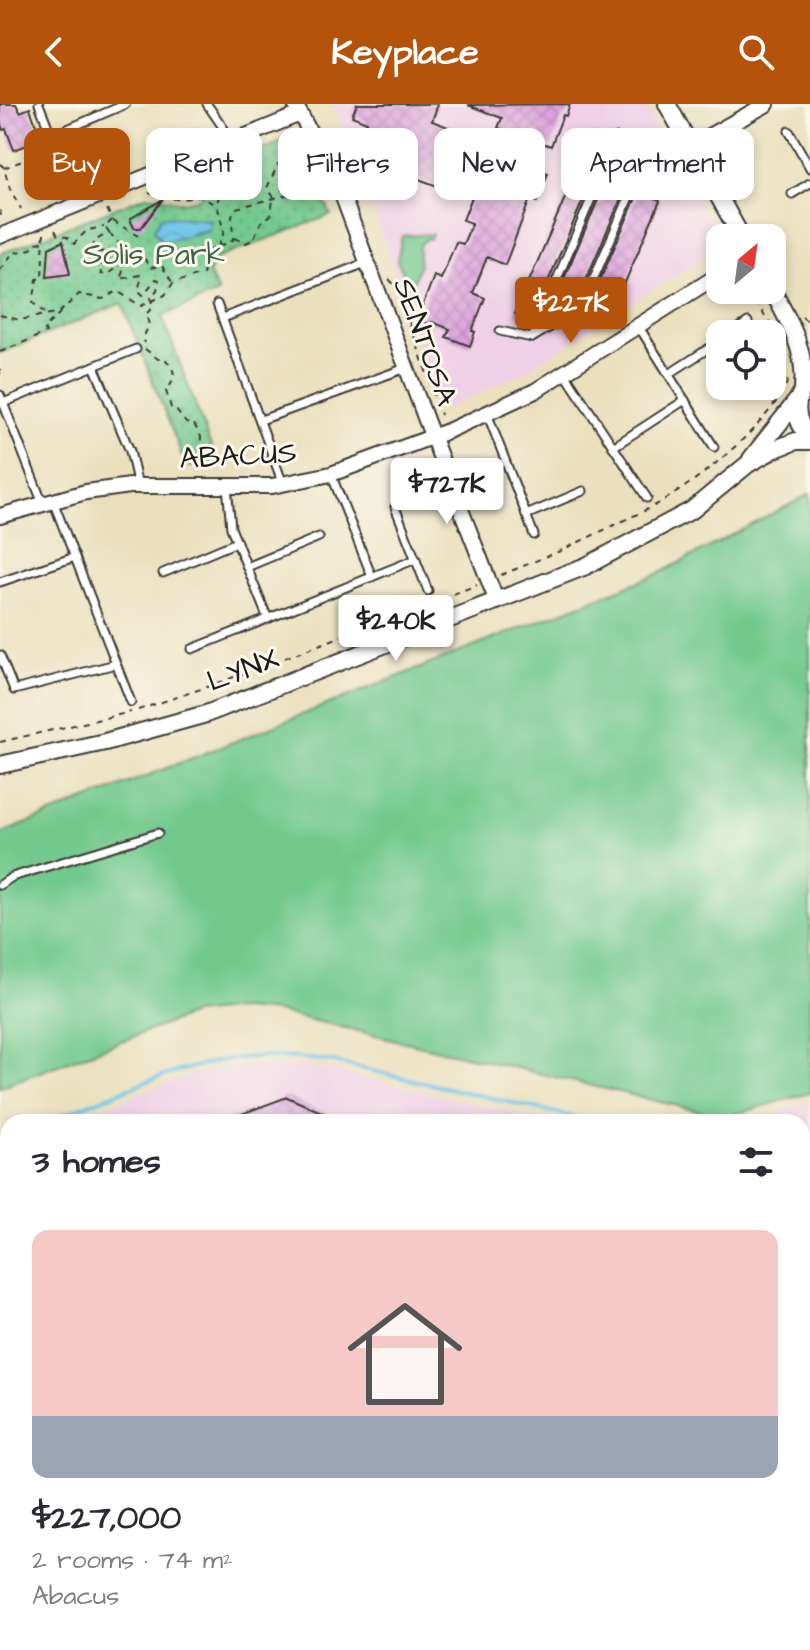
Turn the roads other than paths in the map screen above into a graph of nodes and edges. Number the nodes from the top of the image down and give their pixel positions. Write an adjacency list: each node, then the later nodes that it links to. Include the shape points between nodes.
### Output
1 (39, 104): 7 (lane)
2 (126, 104): 8 (lane)
3 (207, 104): 9 (lane)
4 (667, 104): 11 (street)
5 (757, 106): 12 (street)
6 (298, 109): 10 (street); 25 (street, SENTOSA, via 340,189)
7 (48, 128)
8 (70, 128)
9 (223, 128)
10 (261, 128)
11 (681, 128)
12 (721, 128)
13 (789, 131): 14 (lane)
14 (810, 168)
15 (146, 176): 22 (street)
16 (810, 183): 17 (lane)
17 (792, 194)
18 (77, 200): 22 (lane)
19 (591, 200): 33 (lane)
20 (628, 200): 33 (lane, via 583,303)
21 (721, 200): 23 (street)
22 (78, 203): 24 (street)
23 (734, 224)
24 (0, 236)
25 (368, 262): 29 (lane); 38 (street, SENTOSA)
26 (706, 283): 31 (street, ABACUS)
27 (217, 304): 29 (lane)
28 (780, 304): 30 (street)
29 (223, 318): 45 (lane)
30 (791, 323): 34 (street); 41 (street, via 802,354)
31 (637, 325): 39 (street, ABACUS); 40 (lane)
32 (500, 331): 33 (lane)
33 (532, 338)
34 (810, 341)
35 (136, 349): 37 (lane)
36 (706, 350): 40 (lane)
37 (94, 366): 42 (lane); 53 (lane, via 130,451)
38 (407, 368): 45 (lane); 46 (street, SENTOSA)
39 (564, 372): 44 (street, ABACUS); 48 (lane)
40 (669, 374): 43 (lane)
41 (804, 390): 47 (street, via 797,414); 50 (street, LYNX)
42 (1, 399): 57 (lane)
43 (685, 400): 48 (lane); 49 (lane)
44 (487, 413): 46 (street, ABACUS); 59 (lane)
45 (261, 420): 52 (lane)
46 (432, 436): 51 (street, ABACUS); 71 (street, SENTOSA)
47 (810, 439): 50 (street, LYNX)
48 (613, 447): 56 (lane)
49 (714, 447)
50 (748, 464): 71 (street, LYNX, via 692,510 656,530)
51 (331, 474): 52 (street, ABACUS); 68 (lane)
52 (283, 484): 54 (street, ABACUS)
53 (138, 486): 54 (street, ABACUS); 57 (street, ABACUS)
54 (227, 486): 63 (lane, via 227,509)
55 (583, 491): 59 (lane)
56 (647, 498)
57 (48, 503): 60 (street, ABACUS); 64 (lane)
58 (395, 507): 65 (lane)
59 (526, 515): 61 (lane)
60 (0, 516)
61 (534, 535)
62 (319, 537): 66 (lane)
63 (237, 542): 66 (lane); 67 (lane)
64 (75, 557): 69 (lane); 75 (lane)
65 (416, 559): 68 (lane); 70 (lane)
66 (247, 567): 72 (lane)
67 (163, 573)
68 (372, 577): 72 (lane)
69 (0, 582)
70 (428, 591)
71 (497, 602): 77 (street, LYNX, via 206,714)
72 (268, 619): 73 (lane)
73 (192, 649)
74 (0, 655): 75 (lane, via 14,690)
75 (116, 664): 76 (lane)
76 (131, 702)
77 (0, 765)
78 (158, 833): 79 (lane)
79 (0, 885)

